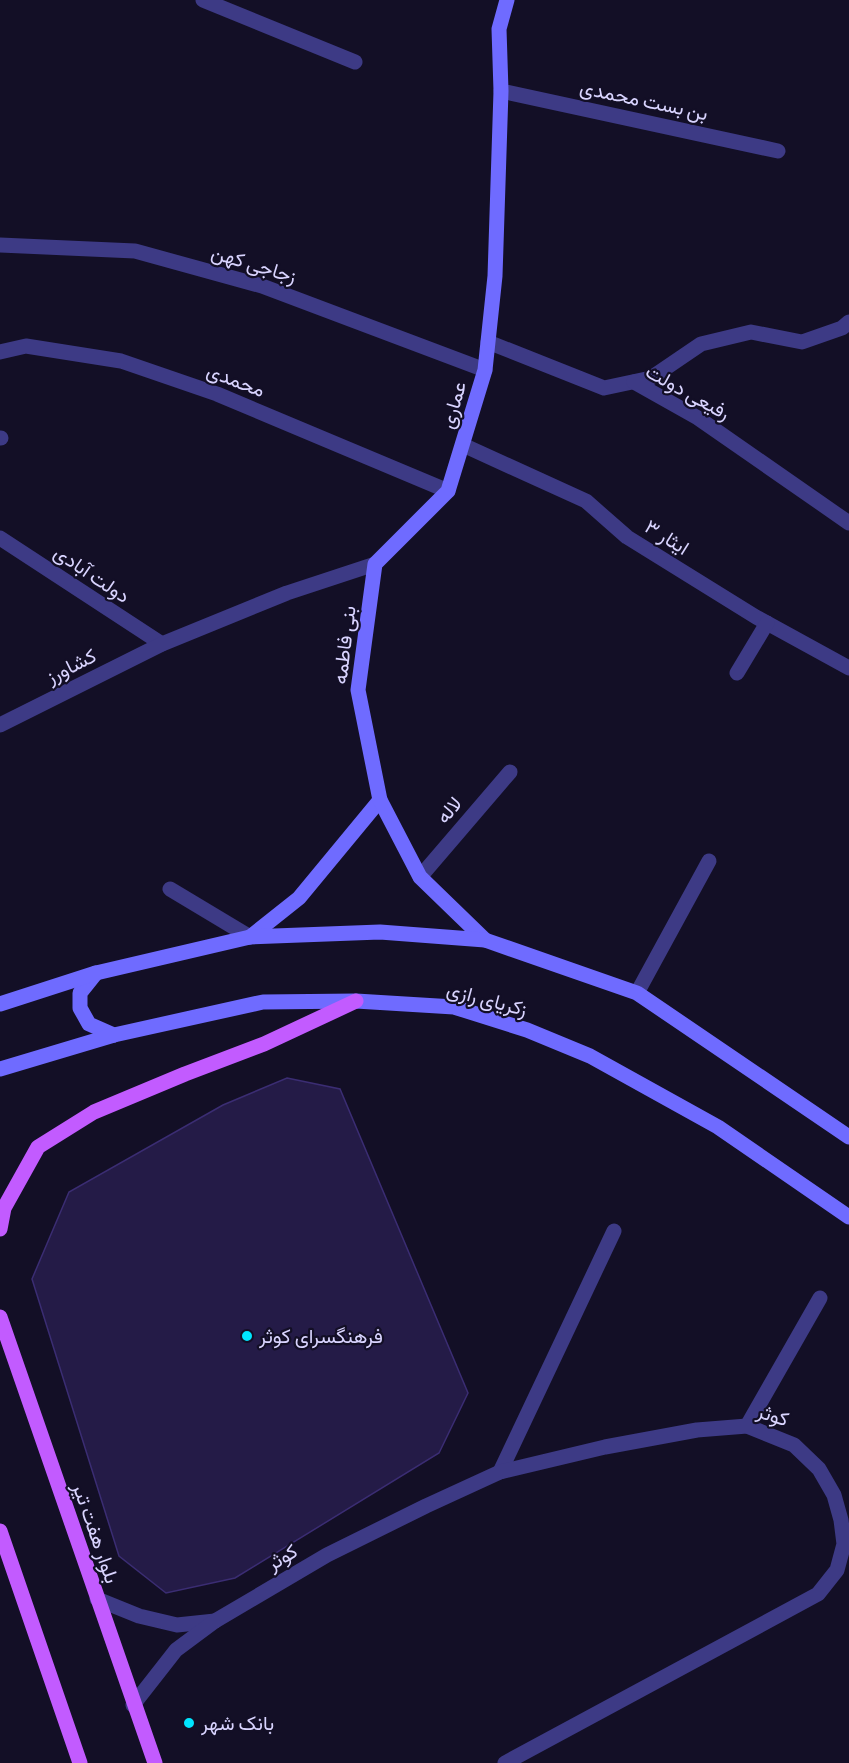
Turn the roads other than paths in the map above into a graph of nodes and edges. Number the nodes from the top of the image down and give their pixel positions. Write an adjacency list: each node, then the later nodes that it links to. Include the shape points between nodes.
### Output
1 (203, 0): 3 (street)
2 (507, 0): 4 (street, عماری, via 499,28)
3 (356, 62)
4 (501, 91): 5 (street, بن بست محمدی); 8 (street, عماری, via 495,276)
5 (778, 151)
6 (0, 245): 10 (street, زجاجی کهن, via 135,251 262,286)
7 (849, 322): 11 (street, via 802,342 752,332 701,344 651,378)
8 (488, 342): 10 (street, عماری); 11 (street, رفیعی دولت, via 604,388)
9 (0, 352): 13 (street, محمدی, via 26,346 121,361 217,394)
10 (485, 370): 12 (street, عماری)
11 (634, 382): 14 (street, رفیعی دولت, via 698,418)
12 (463, 445): 13 (street, عماری); 17 (street, ایثار ۳, via 586,501 627,537)
13 (448, 491): 16 (street, عماری)
14 (849, 523)
15 (0, 538): 18 (street, دولت آبادی)
16 (375, 564): 18 (street, عماری, via 287,593); 23 (street, بنی فاطمه, via 358,690)
17 (766, 623): 19 (street, ایثار ۳); 20 (street)
18 (162, 644): 21 (street, کشاورز)
19 (849, 668)
20 (737, 673)
21 (0, 725)
22 (510, 772): 25 (street, لاله)
23 (380, 800): 25 (street, بنی فاطمه); 27 (street, via 299,898)
24 (709, 861): 30 (street)
25 (420, 876): 28 (street, بنی فاطمه)
26 (170, 890): 27 (street)
27 (250, 937): 28 (street, via 380,932); 29 (street)
28 (485, 940): 30 (street)
29 (96, 973): 32 (street); 33 (street, via 80,993 80,1008 89,1024)
30 (637, 993): 35 (street)
31 (356, 1001): 33 (street, زکریای رازی, via 262,1002); 36 (street, زکریای رازی, via 454,1007 527,1030 590,1056 718,1127); 37 (main road, via 264,1044 94,1112 38,1147 4,1208)
32 (0, 1004)
33 (114, 1035): 34 (street, زکریای رازی)
34 (0, 1069)
35 (849, 1137)
36 (849, 1217)
37 (0, 1229)
38 (614, 1232): 42 (street)
39 (820, 1298): 41 (street)
40 (0, 1317): 44 (main road, بلوار هفت تیر)
41 (747, 1426): 42 (street, کوثر, via 685,1432); 49 (street, کوثر, via 794,1445 819,1469 834,1495 841,1520 844,1544 837,1570 819,1594)
42 (500, 1472): 45 (street, کوثر, via 327,1555)
43 (0, 1532): 47 (main road)
44 (97, 1599): 45 (street, via 139,1616 177,1625); 46 (main road, بلوار هفت تیر)
45 (215, 1621): 46 (street, کوثر, via 176,1650)
46 (133, 1705): 48 (main road, بلوار هفت تیر)
47 (80, 1763)
48 (155, 1763)
49 (506, 1763)

